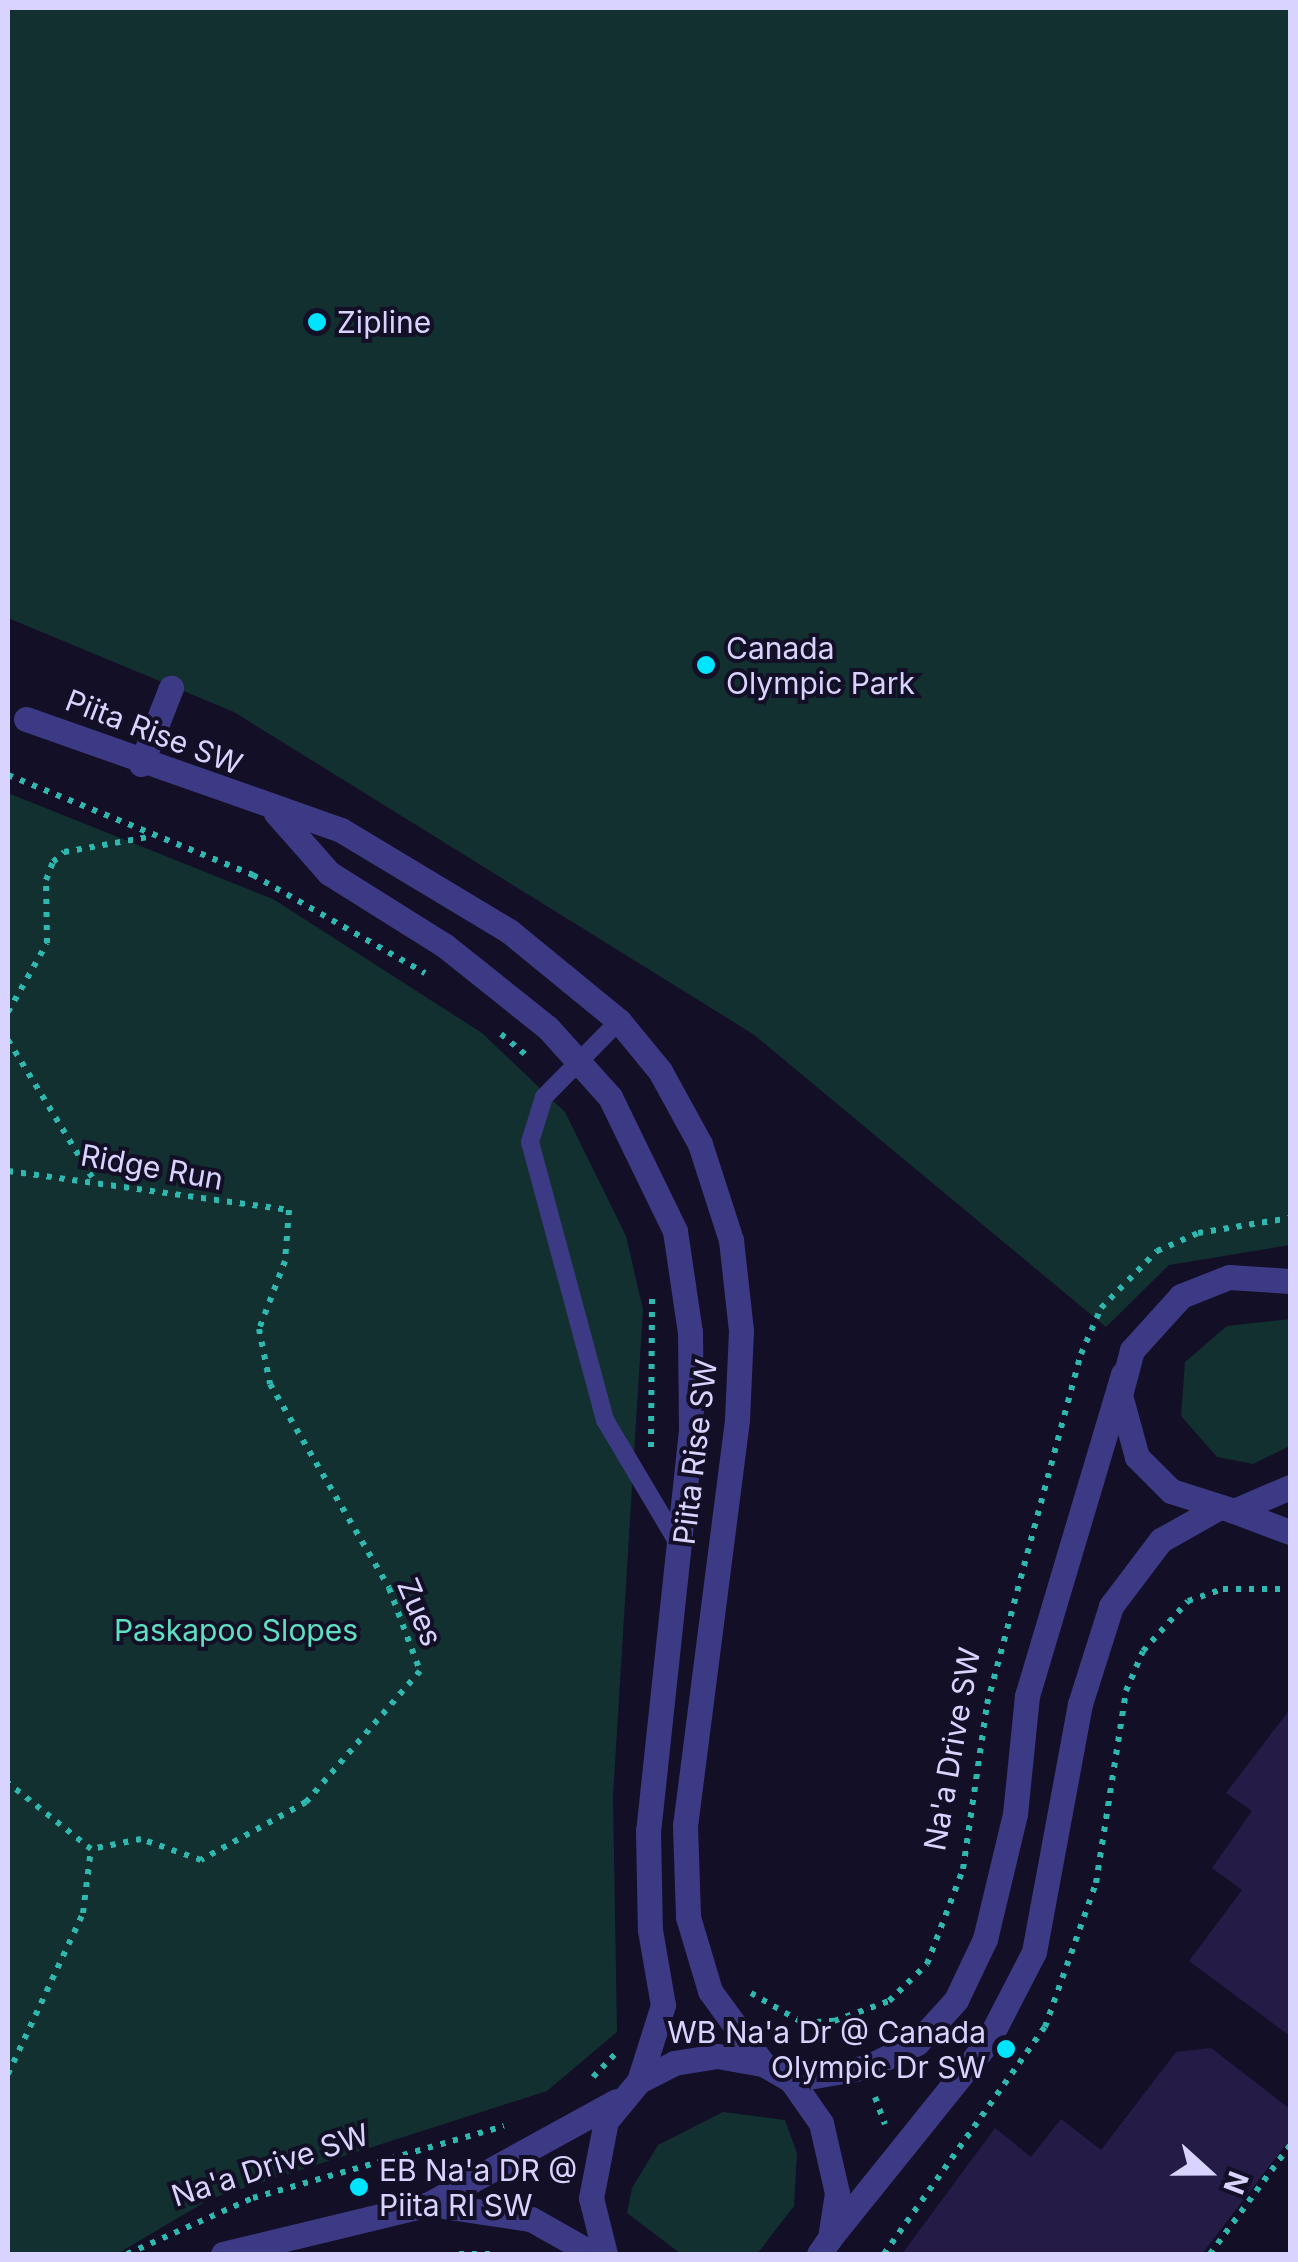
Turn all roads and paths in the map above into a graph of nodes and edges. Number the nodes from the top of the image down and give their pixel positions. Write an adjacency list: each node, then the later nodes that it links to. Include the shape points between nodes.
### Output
1 (171, 688): 3 (street)
2 (17, 718): 3 (street, Piita Rise SW)
3 (141, 764): 5 (street, Piita Rise SW)
4 (8, 775): 6 (path)
5 (276, 813): 9 (street, Piita Rise SW, via 342,830 375,850 508,932); 12 (street, Piita Rise SW, via 329,873 475,967)
6 (149, 836): 7 (path, via 252,875); 8 (path, via 64,852 53,862 46,880 47,943)
7 (433, 978)
8 (8, 1012)
9 (619, 1021): 12 (lane); 32 (street, Piita Rise SW, via 660,1071 700,1144 731,1240 741,1331 737,1420 685,1825 688,1918 710,1992)
10 (489, 1024): 13 (path)
11 (8, 1040): 15 (path)
12 (578, 1060): 13 (lane); 25 (street, Piita Rise SW, via 610,1097 675,1231 690,1332 691,1430)
13 (559, 1081): 21 (lane, via 529,1125 532,1160 605,1420)
14 (8, 1170): 15 (path, Ridge Run)
15 (92, 1177): 16 (path, Ridge Run)
16 (289, 1210): 29 (path, Zues, via 285,1261 259,1329 270,1384 389,1588 420,1671 306,1802 271,1826 201,1860 141,1838)
17 (1290, 1218): 30 (path, Na'a Drive SW, via 1198,1233 1136,1268 1102,1308 1082,1354 987,1704 963,1869 927,1964 889,2001 834,2021 802,2023)
18 (1288, 1277): 20 (street, via 1229,1277 1181,1296 1145,1330)
19 (651, 1284): 21 (path, Piita Rise SW)
20 (1123, 1374): 23 (street, via 1122,1417 1137,1457 1171,1491); 34 (street, via 1028,1696 1012,1830 985,1938 956,2000 917,2043 867,2066)
21 (646, 1482): 25 (lane)
22 (1290, 1487): 23 (street)
23 (1225, 1510): 24 (street); 43 (street, via 1161,1540 1111,1606 1080,1704 1034,1952 987,2043)
24 (1290, 1532)
25 (675, 1538): 36 (street, Piita Rise SW, via 648,1830 650,1930 663,2005)
26 (1240, 1588): 27 (path)
27 (1290, 1589)
28 (8, 1783): 29 (path)
29 (91, 1849): 33 (path, via 83,1913)
30 (746, 1986)
31 (620, 2046): 35 (path)
32 (763, 2064): 34 (street); 36 (street, via 717,2056 674,2063)
33 (8, 2074)
34 (790, 2080): 43 (street, via 831,2148 837,2193)
35 (586, 2084)
36 (630, 2090): 41 (street); 49 (street, Piita Rise SW, via 591,2172)
37 (875, 2097): 39 (path)
38 (524, 2120): 44 (path, Na'a Drive SW, via 253,2198)
39 (890, 2134)
40 (1290, 2145): 51 (path)
41 (429, 2204): 45 (street); 48 (street, via 490,2207 542,2222)
42 (892, 2244): 50 (path)
43 (825, 2246)
44 (127, 2254)
45 (223, 2254)
46 (459, 2254): 47 (path)
47 (494, 2254)
48 (593, 2254)
49 (605, 2254)
50 (884, 2254)
51 (1210, 2254)

